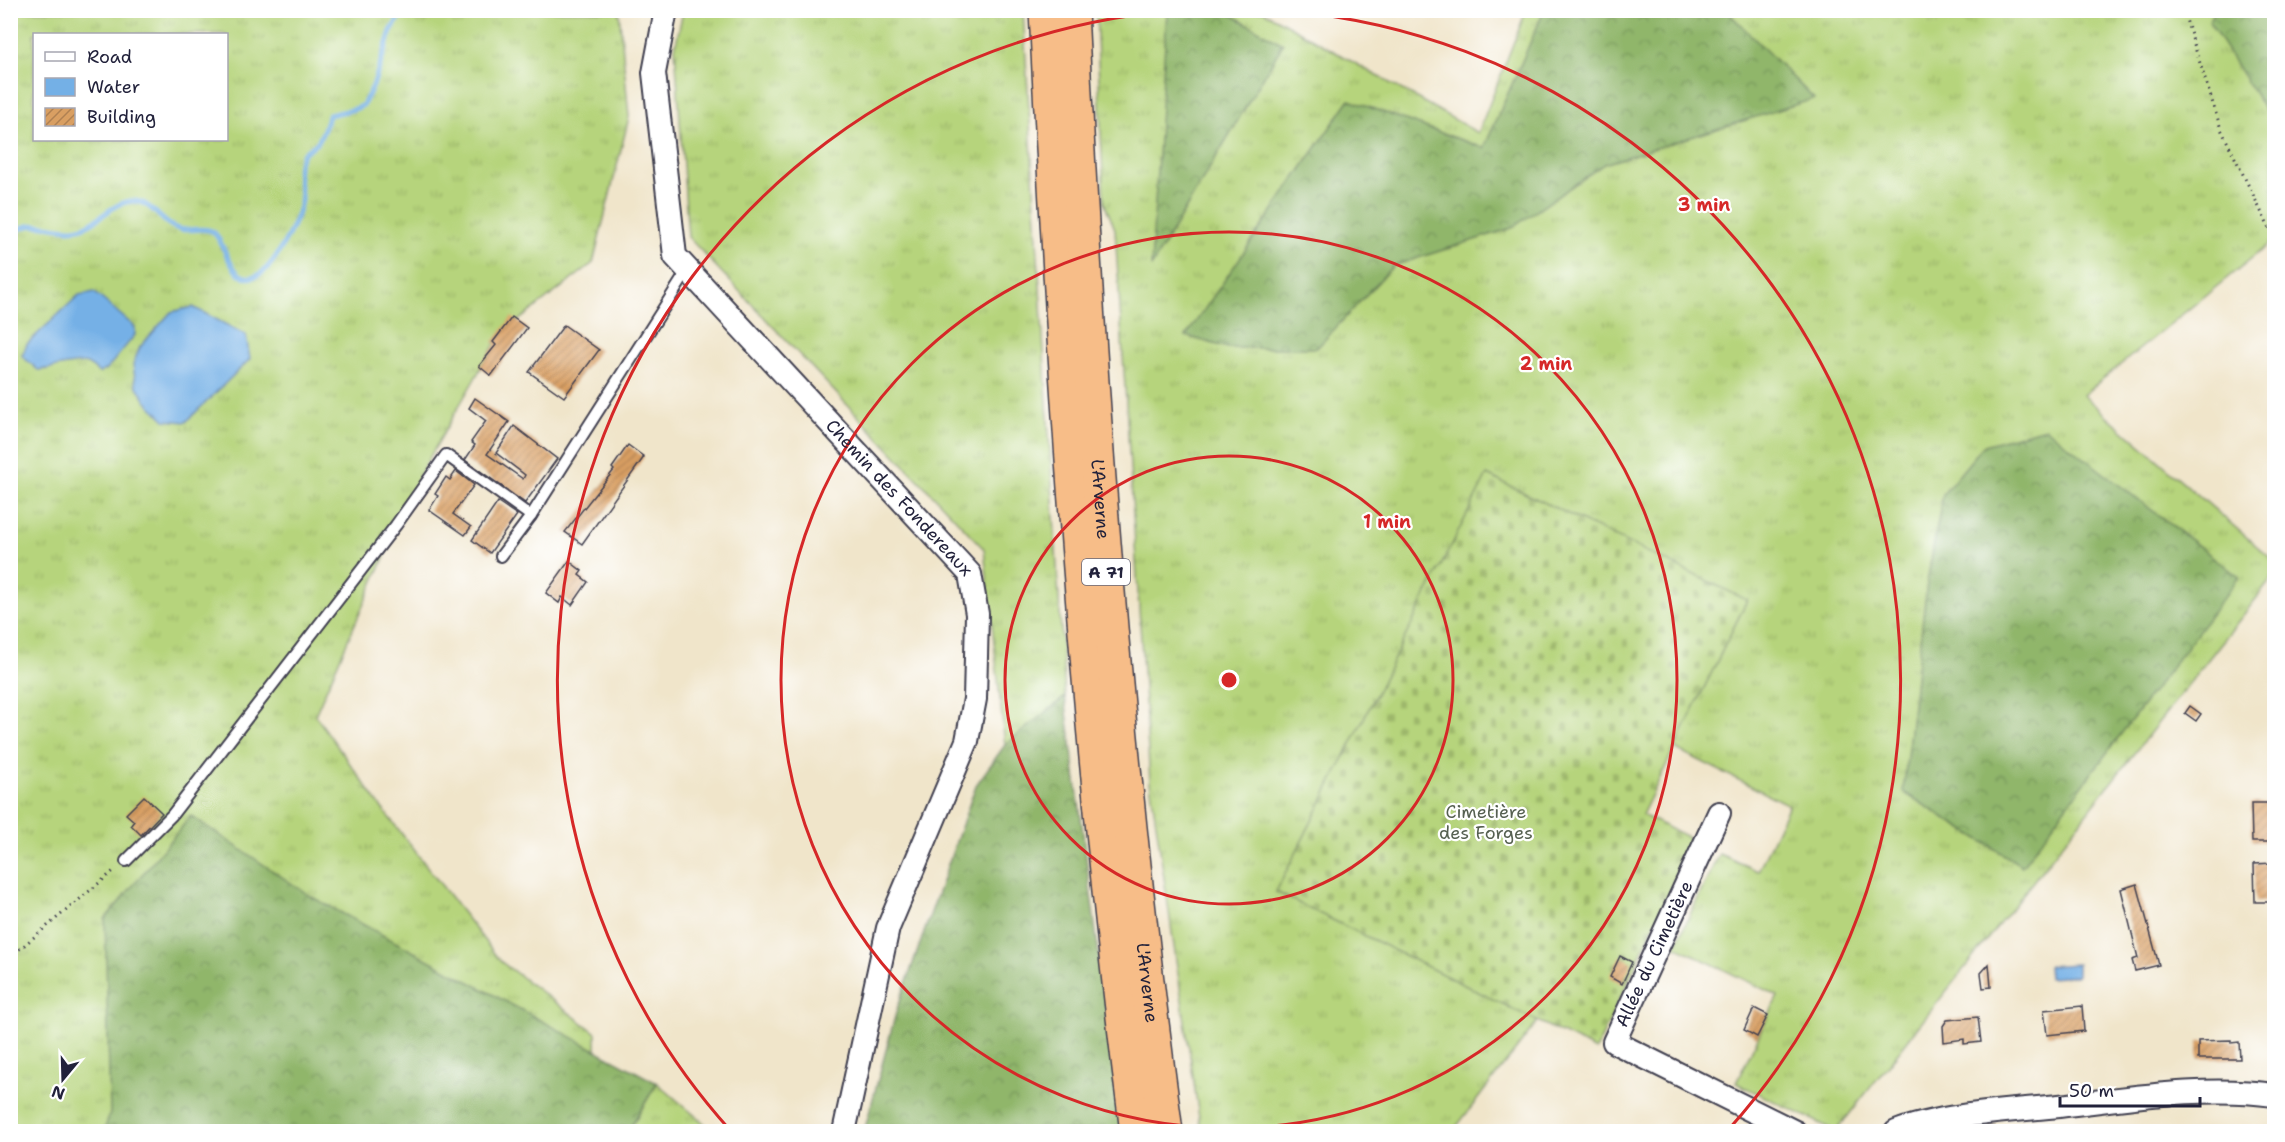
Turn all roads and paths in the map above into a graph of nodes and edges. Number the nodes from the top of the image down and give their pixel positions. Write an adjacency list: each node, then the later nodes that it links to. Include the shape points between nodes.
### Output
1 (666, 10): 6 (street, Chemin des Fondereaux, via 654,73 675,256)
2 (1046, 10): 15 (highway, L'Arverne / A 71, via 1060,302 1088,686)
3 (1071, 10): 16 (highway, L'Arverne / A 71, via 1087,311 1116,688 1134,877)
4 (2183, 10): 5 (path, via 2221,129)
5 (2274, 238)
6 (688, 270): 7 (lane); 14 (street, Chemin des Fondereaux, via 970,574 974,594 975,699 967,741 888,927)
7 (531, 516): 8 (lane); 10 (lane, via 446,455 172,815)
8 (501, 556)
9 (1719, 813): 17 (street, Allée du Cimetière, via 1614,1042)
10 (126, 861): 11 (path)
11 (10, 957)
12 (2274, 1095): 13 (street, via 2197,1090)
13 (1988, 1123): 18 (street, via 1929,1123)
14 (844, 1131)
15 (1137, 1131)
16 (1166, 1131)
17 (1796, 1131)
18 (1896, 1131)

